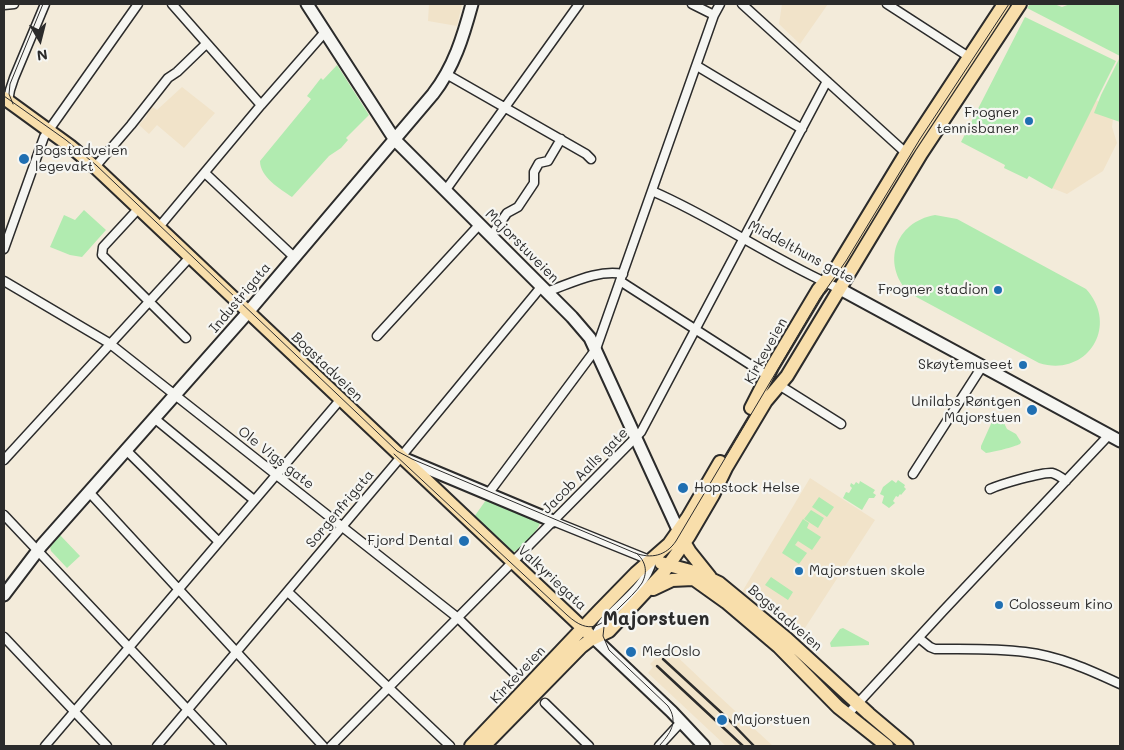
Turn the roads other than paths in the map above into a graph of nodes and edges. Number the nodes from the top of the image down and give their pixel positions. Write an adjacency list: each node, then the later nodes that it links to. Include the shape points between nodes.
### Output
1 (14, 4): 14 (street)
2 (45, 4): 22 (street)
3 (138, 4): 25 (street)
4 (172, 4): 17 (street)
5 (307, 4): 16 (street, Majorstuveien)
6 (472, 4): 20 (street, Industrigata)
7 (579, 4): 24 (street)
8 (692, 4): 15 (street)
9 (720, 4): 15 (street)
10 (742, 4): 21 (street)
11 (887, 4): 18 (street)
12 (1004, 4): 18 (main road, Kirkeveien)
13 (1020, 4): 46 (main road, Kirkeveien, via 921,154)
14 (4, 5)
15 (714, 16): 19 (street)
16 (325, 32): 23 (street); 28 (street, Majorstuveien)
17 (206, 44): 23 (street); 31 (street, via 168,78)
18 (969, 57): 29 (main road, Kirkeveien)
19 (697, 66): 26 (street); 34 (street)
20 (448, 74): 24 (street); 28 (street, Industrigata)
21 (827, 81): 26 (street, Jacob Aalls gate); 29 (street)
22 (5, 103): 25 (main road, Bogstadveien)
23 (260, 105): 32 (street)
24 (504, 108): 27 (street); 33 (street)
25 (48, 130): 31 (main road, Bogstadveien); 40 (street)
26 (802, 130): 39 (street, Jacob Aalls gate)
27 (561, 139): 30 (street); 38 (street, via 548,161 539,163 534,172 534,183 518,207 507,213)
28 (395, 140): 33 (street, Majorstuveien); 42 (street, Industrigata)
29 (906, 153): 45 (main road, Kirkeveien, via 835,270)
30 (591, 159)
31 (95, 166): 35 (main road, Bogstadveien)
32 (205, 173): 37 (street); 42 (street)
33 (445, 191): 36 (street, Majorstuveien)
34 (652, 191): 39 (street, Middelthuns gate); 43 (street)
35 (138, 208): 37 (main road, Bogstadveien); 48 (street, via 101,252 103,258)
36 (479, 225): 38 (street, Majorstuveien); 51 (street)
37 (158, 227): 41 (main road, Bogstadveien)
38 (491, 236): 47 (street, Majorstuveien)
39 (745, 239): 45 (street, Middelthuns gate); 50 (street, Jacob Aalls gate)
40 (4, 250)
41 (190, 257): 48 (street); 49 (main road, Bogstadveien)
42 (294, 257): 49 (street, Industrigata)
43 (622, 278): 47 (street, via 615,272 599,274); 50 (street); 54 (street)
44 (4, 282): 53 (street, Ole Vigs gate)
45 (824, 282): 46 (street, Middelthuns gate); 56 (main road, Kirkeveien)
46 (840, 289): 55 (street, Middelthuns gate); 57 (main road, Kirkeveien)
47 (544, 290): 54 (street, Majorstuveien, via 572,317); 66 (street, Sorgenfrigata)
48 (147, 301): 52 (street); 53 (street)
49 (248, 312): 58 (street, Industrigata); 59 (main road, Bogstadveien)
50 (695, 330): 56 (street); 63 (street, Jacob Aalls gate)
51 (376, 336)
52 (186, 338)
53 (109, 343): 58 (street, Ole Vigs gate); 67 (street)
54 (596, 349): 63 (street, Majorstuveien); 73 (street)
55 (983, 365): 62 (street, Middelthuns gate); 68 (street)
56 (768, 376): 78 (main road, Kirkeveien)
57 (780, 384): 61 (street); 78 (main road, Kirkeveien, via 730,460 713,495)
58 (175, 395): 60 (street, Industrigata); 69 (street, Ole Vigs gate)
59 (340, 400): 66 (main road, Bogstadveien); 69 (street)
60 (154, 418): 65 (street, Industrigata); 74 (street)
61 (841, 424)
62 (1110, 436): 64 (street, Middelthuns gate); 70 (street)
63 (635, 439): 76 (street, Jacob Aalls gate); 78 (street, Majorstuveien)
64 (1120, 441)
65 (126, 450): 72 (street, Industrigata); 79 (street)
66 (401, 457): 73 (street, Bogstadveien); 77 (street, Sorgenfrigata); 82 (main road, Valkyriegata)
67 (4, 460)
68 (913, 474)
69 (278, 475): 74 (street); 77 (street, Ole Vigs gate)
70 (1066, 481): 71 (street, via 1048,473); 94 (street)
71 (990, 489)
72 (89, 492): 80 (street, Industrigata); 86 (street)
73 (488, 494): 76 (street, Bogstadveien)
74 (254, 500): 79 (street)
75 (4, 515): 80 (street)
76 (553, 521): 81 (street, Bogstadveien); 82 (street, Jacob Aalls gate)
77 (343, 526): 87 (street, Sorgenfrigata); 90 (street, Ole Vigs gate)
78 (682, 538): 81 (main road, Kirkeveien, via 670,544); 83 (main road, Kirkeveien); 85 (main road, Majorstuveien)
79 (219, 542): 86 (street)
80 (37, 550): 89 (street, Industrigata); 95 (street)
81 (652, 561): 83 (main road, Bogstadveien); 91 (main road, Kirkeveien); 93 (street, Kirkeveien, via 645,577 606,619)
82 (513, 562): 90 (street, Jacob Aalls gate); 91 (main road, Valkyriegata)
83 (669, 565): 84 (main road, Bogstadveien); 88 (main road, Kirkeveien)
84 (689, 574): 85 (main road, Bogstadveien, via 698,573); 88 (main road, Bogstadveien); 104 (main road, Bogstadveien, via 779,647)
85 (712, 579): 100 (main road, Bogstadveien, via 787,639)
86 (179, 589): 95 (street); 96 (street)
87 (288, 592): 96 (street, Sorgenfrigata); 99 (street)
88 (645, 594): 93 (main road, Kirkeveien, via 609,631)
89 (4, 595)
90 (458, 618): 97 (street, Ole Vigs gate); 99 (street, Jacob Aalls gate)
91 (583, 628): 93 (main road, Valkyriegata); 113 (main road, Kirkeveien)
92 (4, 637): 103 (street)
93 (594, 638): 105 (street, Valkyriegata); 114 (main road, Kirkeveien, via 581,647)
94 (919, 638): 98 (street, via 935,649 1024,652 1052,658); 100 (street)
95 (128, 647): 102 (street); 103 (street)
96 (237, 652): 102 (street, Sorgenfrigata); 110 (street)
97 (516, 675)
98 (1120, 684)
99 (389, 687): 111 (street, Jacob Aalls gate); 112 (street)
100 (857, 703): 104 (street); 119 (main road, Bogstadveien)
101 (545, 704): 115 (street)
102 (188, 710): 108 (street, Sorgenfrigata); 109 (street)
103 (75, 712): 106 (street); 107 (street)
104 (848, 714): 118 (main road, Bogstadveien)
105 (681, 722): 116 (street); 117 (street, Valkyriegata)
106 (45, 746)
107 (107, 746)
108 (157, 746)
109 (222, 746)
110 (323, 746)
111 (331, 746)
112 (450, 746)
113 (471, 746)
114 (484, 746)
115 (588, 746)
116 (659, 746)
117 (704, 746)
118 (887, 746)
119 (907, 746)

